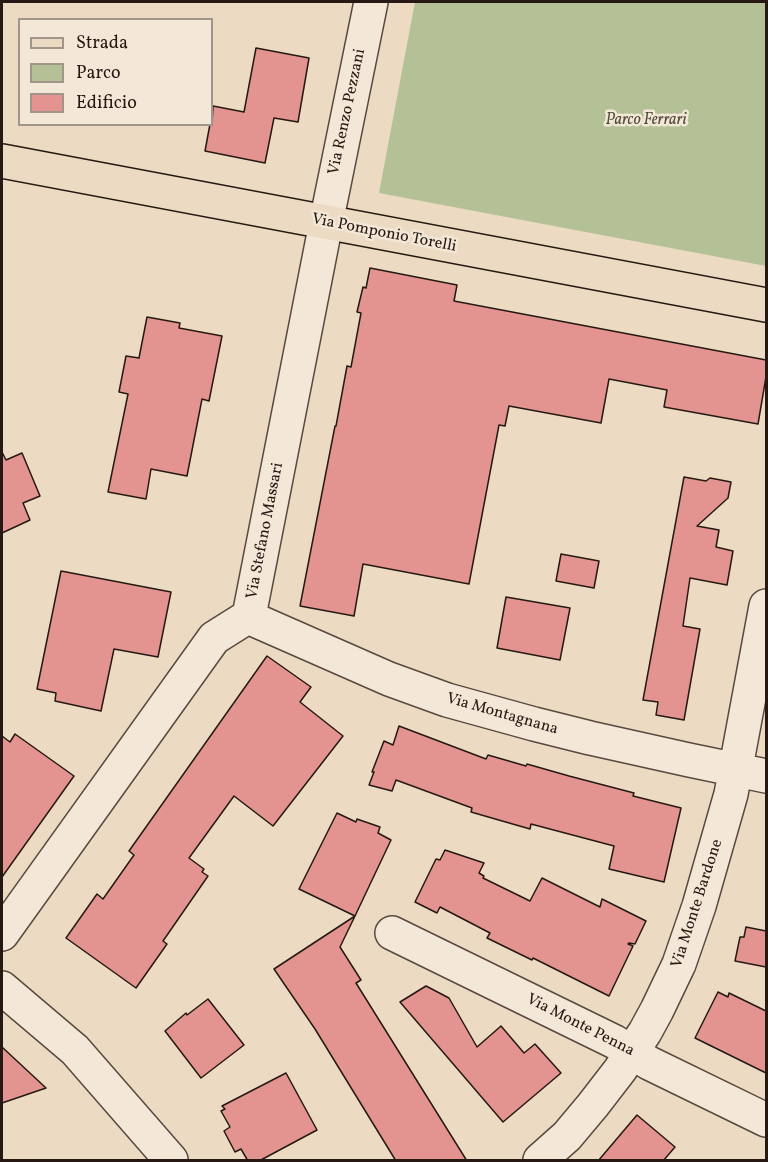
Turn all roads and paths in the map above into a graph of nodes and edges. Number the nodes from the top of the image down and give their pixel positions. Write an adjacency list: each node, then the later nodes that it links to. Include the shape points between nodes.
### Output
1 (371, 2): 3 (street, Via Renzo Pezzani)
2 (2, 161): 3 (main road, Via Pomponio Torelli)
3 (326, 223): 4 (main road, Via Pomponio Torelli); 6 (street, Via Stefano Massari)
4 (766, 305)
5 (766, 606): 7 (street, Via Monte Bardone)
6 (249, 616): 7 (street, Via Montagnana, via 389,679 447,700 562,731); 9 (street, Via Stefano Massari, via 214,638)
7 (751, 773): 11 (street, Via Monte Bardone, via 716,850 670,986)
8 (392, 933): 11 (street, Via Monte Penna)
9 (2, 934)
10 (2, 988): 13 (street, via 75,1050)
11 (632, 1052): 12 (street, Via Monte Penna); 14 (street, Via Monte Bardone, via 567,1136)
12 (766, 1120)
13 (171, 1161)
14 (540, 1161)

